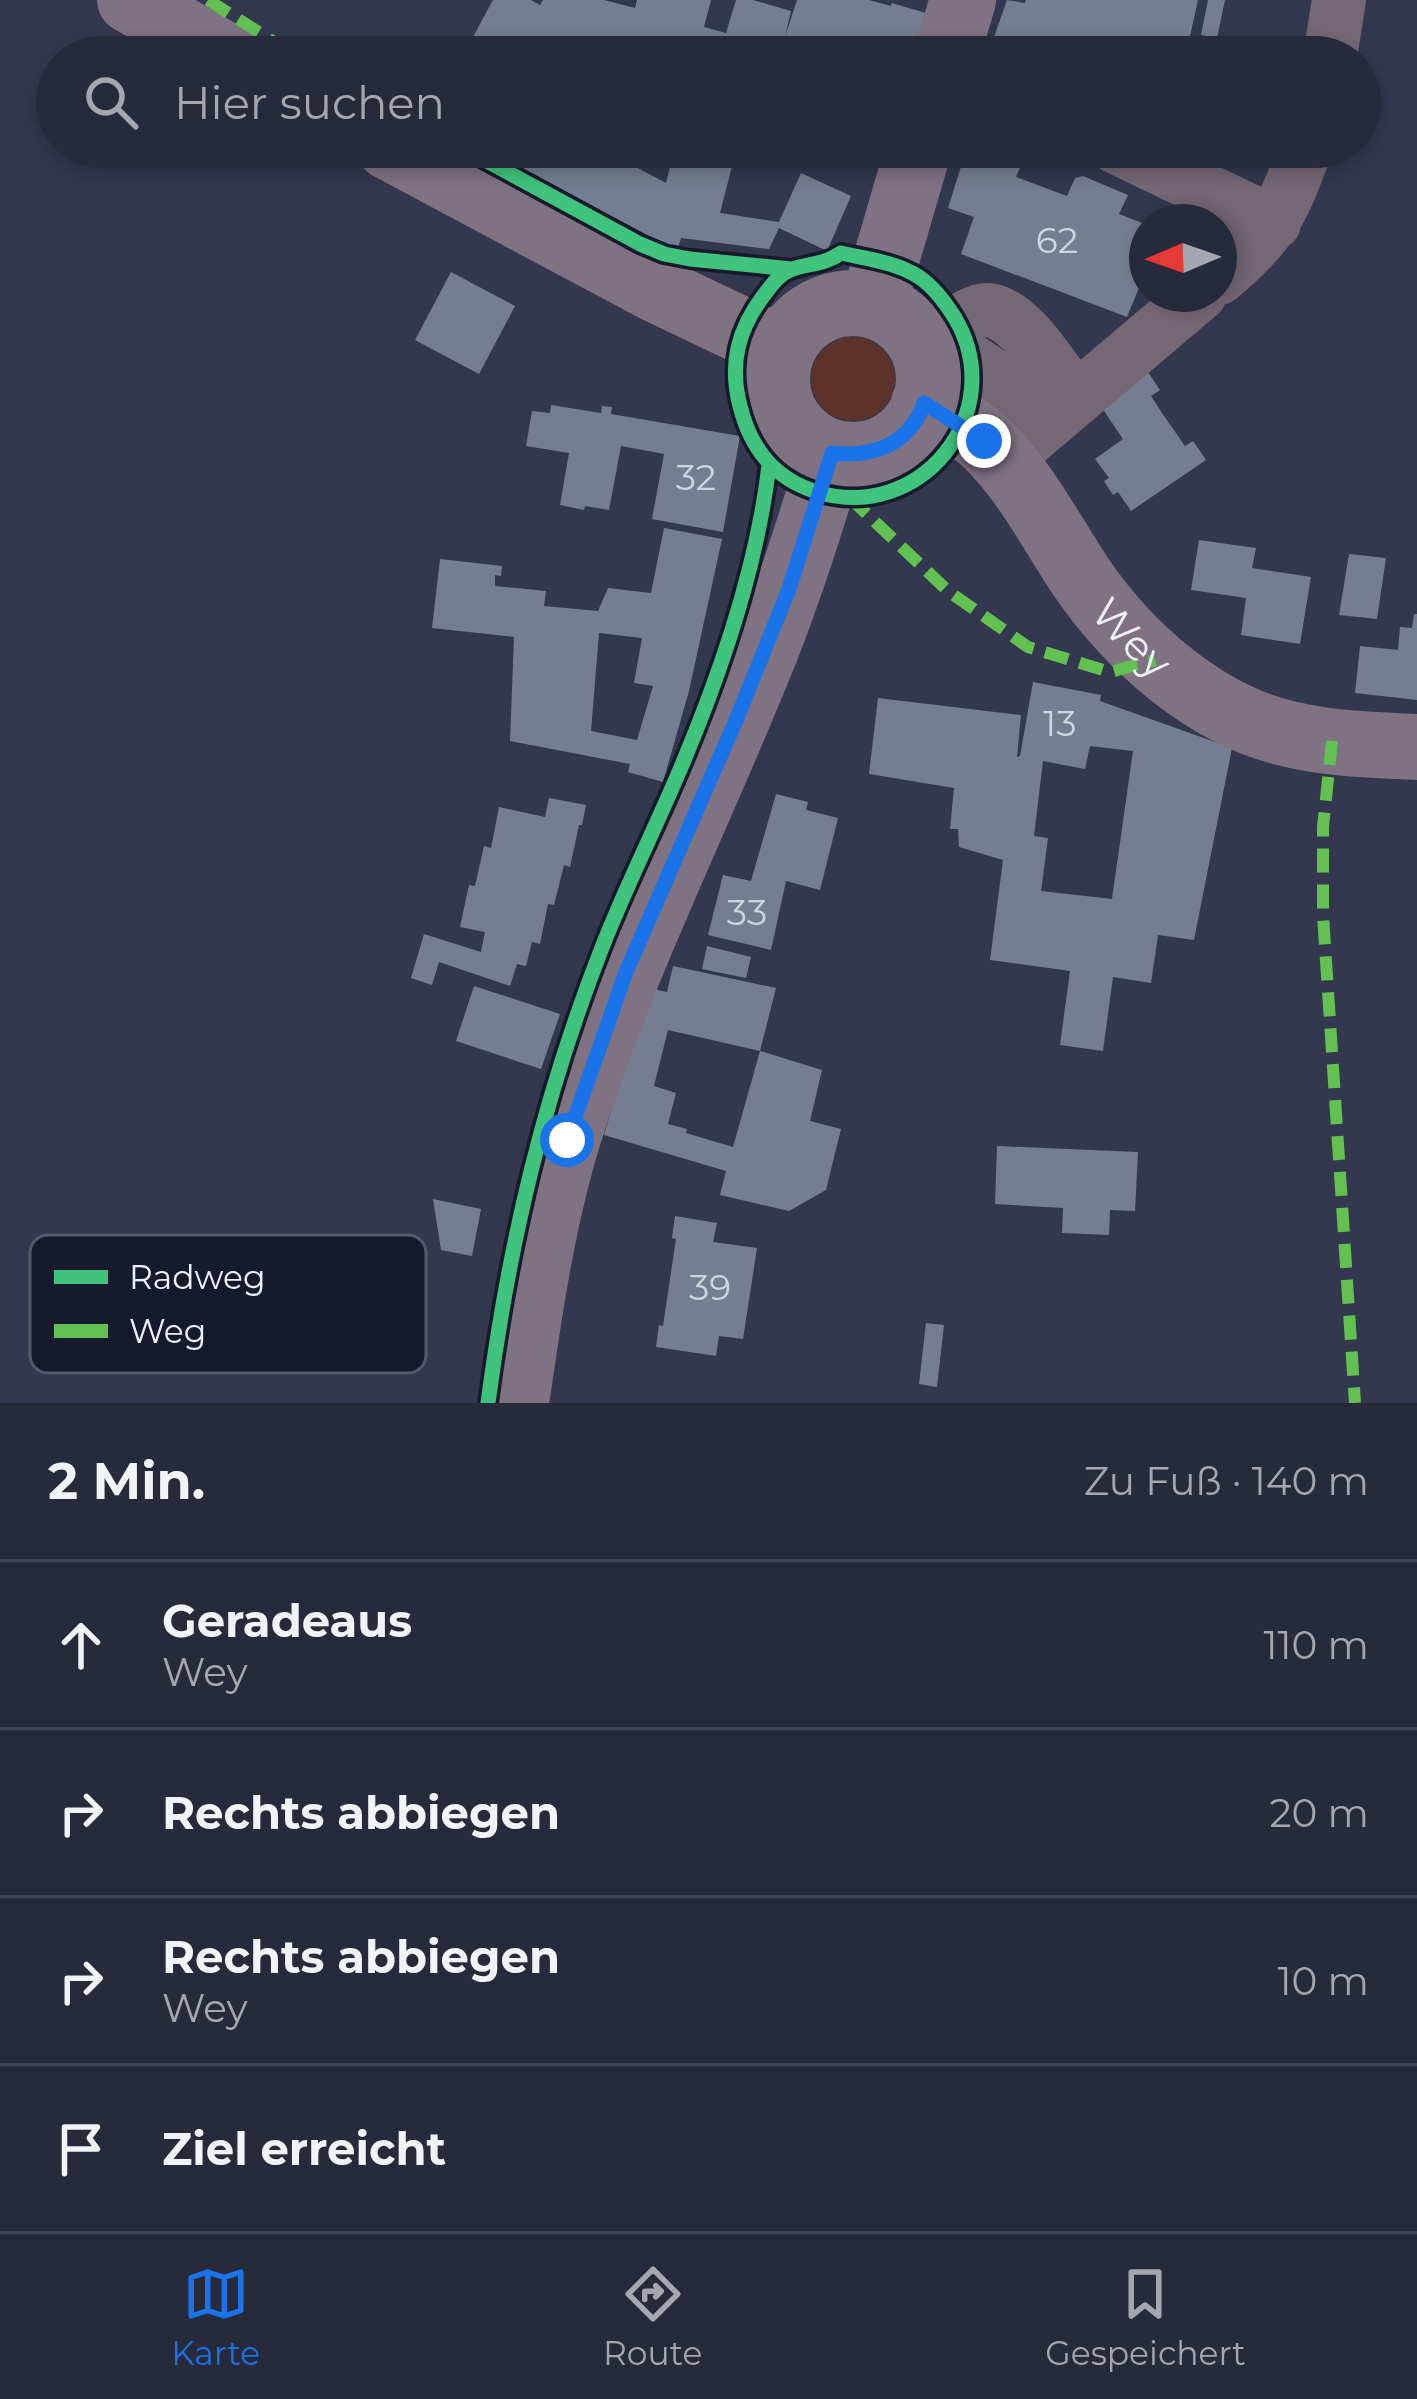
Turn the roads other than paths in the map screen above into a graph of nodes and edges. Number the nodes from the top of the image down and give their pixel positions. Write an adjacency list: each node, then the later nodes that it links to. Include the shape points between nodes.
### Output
1 (130, 0): 4 (main road)
2 (963, 0): 5 (main road)
3 (1339, 0): 6 (lane)
4 (192, 36)
5 (952, 36)
6 (1333, 36)
7 (427, 168): 14 (main road)
8 (919, 168): 15 (main road)
9 (1160, 168): 11 (lane)
10 (1298, 168): 11 (lane)
11 (1274, 223): 12 (lane)
12 (1237, 263)
13 (1179, 312): 16 (lane)
14 (781, 349): 15 (main road, via 811,314 848,303); 17 (main road, via 777,389 786,416)
15 (923, 354): 16 (main road, Wey, via 974,434); 16 (lane, via 976,313 1001,312 1021,328); 17 (main road, via 917,419 908,432 875,452)
16 (1038, 430): 18 (main road, Wey, via 1101,604 1136,643 1250,722 1290,735)
17 (832, 453): 19 (main road, via 772,632 583,1091 545,1228)
18 (1417, 747)
19 (516, 1403)

